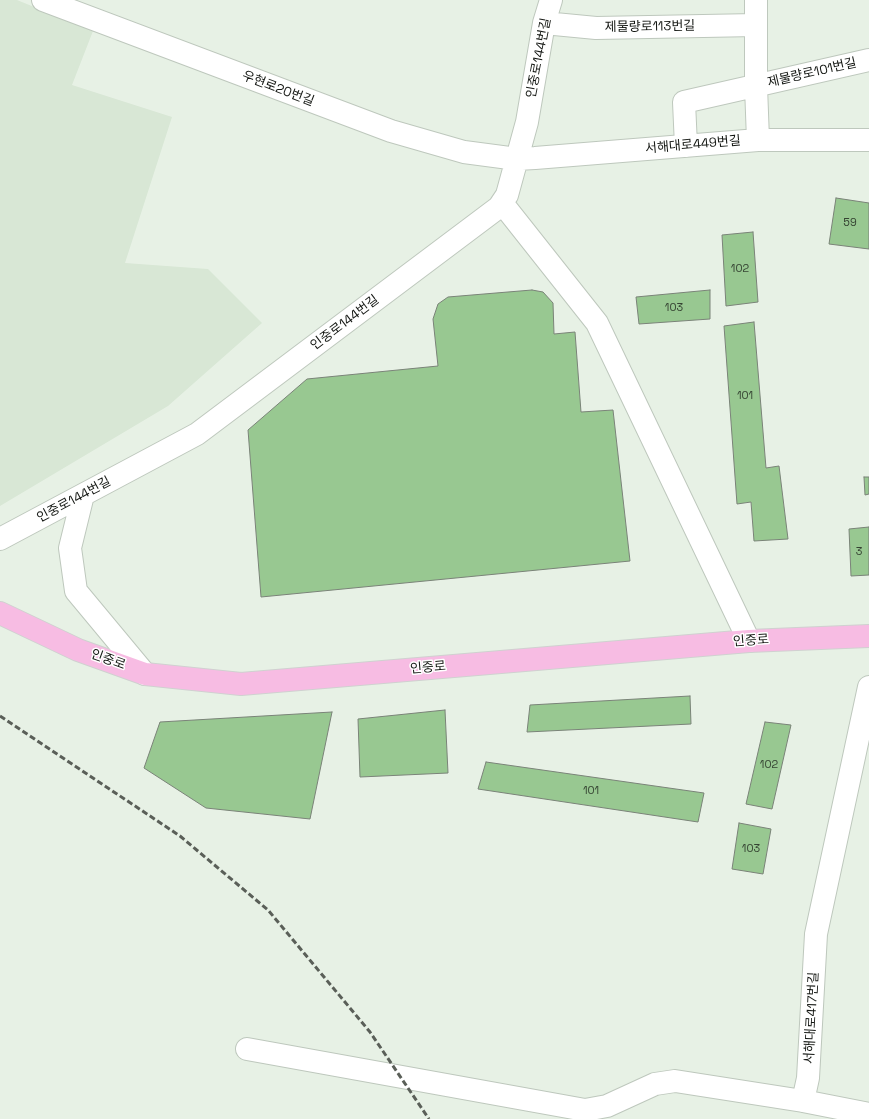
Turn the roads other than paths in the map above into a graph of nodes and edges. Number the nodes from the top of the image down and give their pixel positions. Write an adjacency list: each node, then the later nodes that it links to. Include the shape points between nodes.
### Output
1 (43, 0): 11 (street, 우현로20번길, via 391,131 464,152)
2 (551, 0): 4 (street, 인중로144번길)
3 (756, 0): 5 (street)
4 (544, 23): 5 (street, 제물량로113번길, via 596,28); 11 (street, 인중로144번길, via 527,122)
5 (756, 25): 7 (street)
6 (869, 60): 7 (street, 제물량로101번길)
7 (756, 86): 8 (street); 10 (street, 제물량로101번길, via 684,102)
8 (758, 140): 9 (street, 서해대로449번길); 10 (street, 서해대로449번길)
9 (869, 140)
10 (686, 146): 11 (street, 서해대로449번길)
11 (517, 158): 12 (street, 인중로144번길, via 507,195)
12 (502, 203): 13 (street, 인중로144번길, via 197,434); 17 (street, via 596,323)
13 (83, 495): 14 (street, 인중로144번길); 18 (street, via 70,548 76,592)
14 (0, 539)
15 (0, 613): 18 (main road, 인중로, via 78,650)
16 (869, 636): 17 (main road, 인중로)
17 (749, 641): 18 (main road, 인중로, via 242,684)
18 (145, 674)
19 (869, 687): 21 (street, 서해대로417번길, via 816,934 808,1078)
20 (247, 1049): 21 (street, via 585,1110 607,1106 655,1084 675,1081)
21 (803, 1101): 22 (street)
22 (869, 1114)

